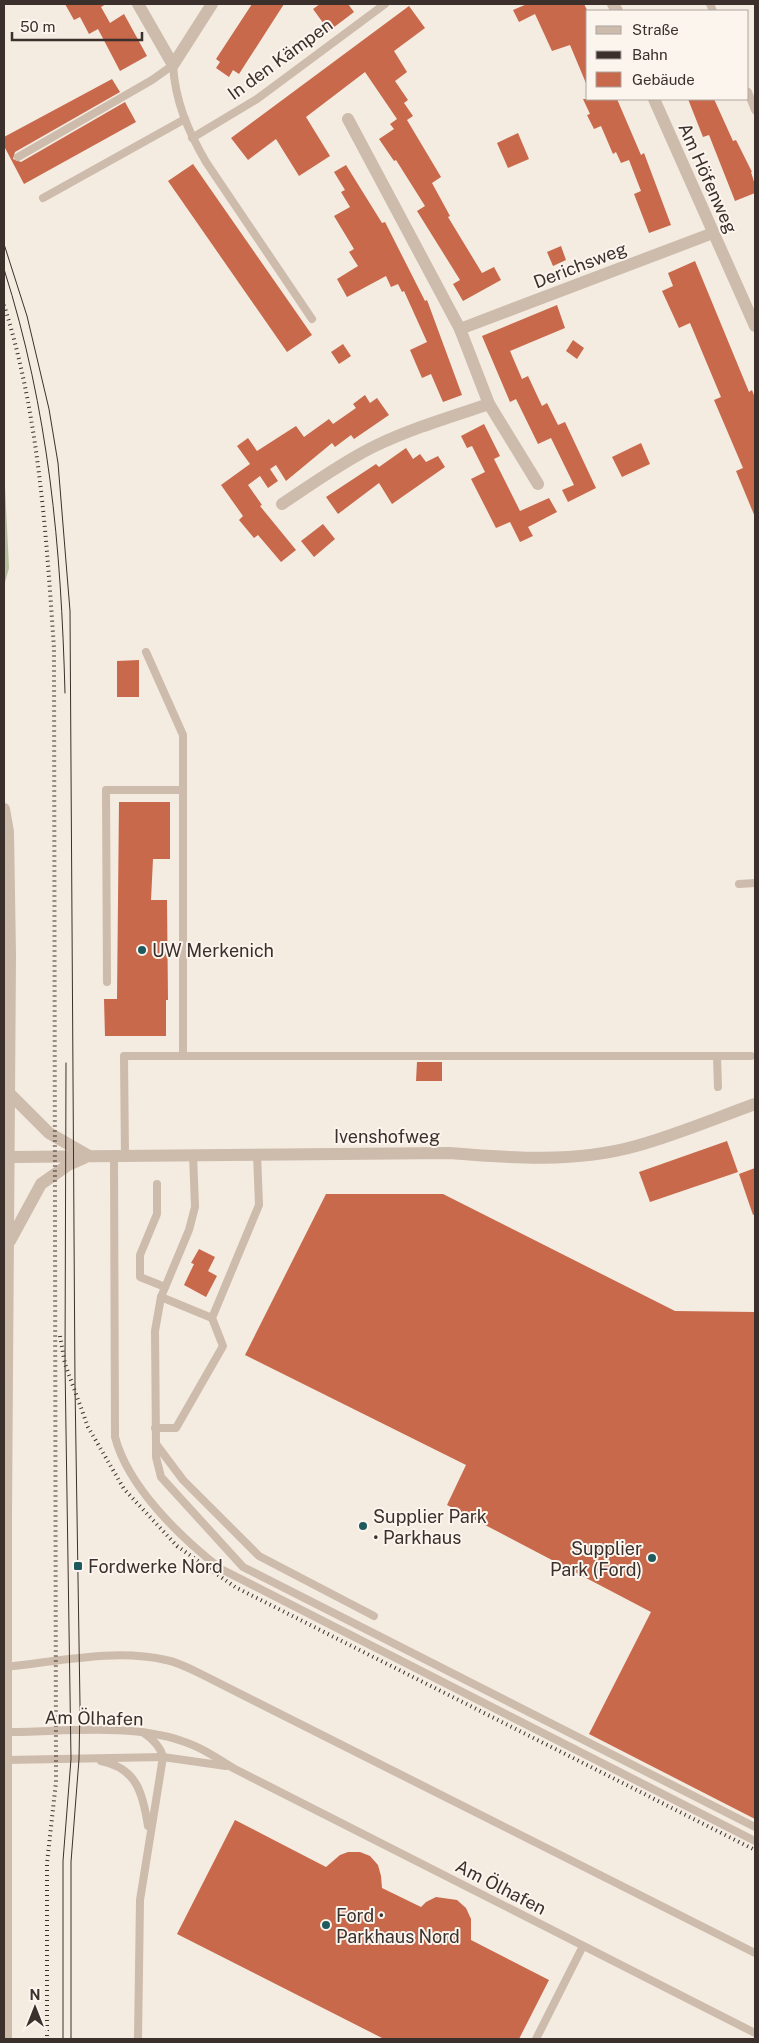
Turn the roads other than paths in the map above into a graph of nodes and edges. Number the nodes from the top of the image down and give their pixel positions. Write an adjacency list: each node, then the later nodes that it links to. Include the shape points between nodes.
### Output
1 (138, 4): 4 (street)
2 (212, 4): 4 (street)
3 (385, 4): 10 (lane, In den Kämpen, via 257,99)
4 (173, 65): 8 (lane, via 174,89); 11 (lane)
5 (749, 95): 7 (lane)
6 (654, 100): 13 (street, Am Höfenweg)
7 (755, 110)
8 (185, 119): 10 (lane); 12 (lane)
9 (348, 119): 17 (street)
10 (192, 138): 15 (lane)
11 (18, 157)
12 (43, 198)
13 (713, 233): 14 (street, Am Höfenweg); 17 (street, Derichsweg)
14 (752, 311): 16 (street, Am Höfenweg)
15 (312, 319)
16 (755, 326)
17 (460, 329): 18 (street)
18 (489, 404): 19 (street); 20 (street, via 405,432 373,447)
19 (538, 484)
20 (282, 504)
21 (146, 652): 22 (lane, via 183,735)
22 (183, 790): 26 (lane, via 106,790); 27 (lane)
23 (4, 809): 31 (street, via 10,878)
24 (739, 884): 25 (lane)
25 (755, 884)
26 (107, 982)
27 (182, 1056): 28 (lane); 36 (lane, via 124,1056)
28 (717, 1056): 29 (lane); 30 (lane)
29 (751, 1056)
30 (718, 1087)
31 (9, 1093): 35 (street, via 49,1133); 37 (street)
32 (755, 1104): 34 (street, Ivenshofweg, via 636,1146 582,1156)
33 (194, 1154): 34 (street, Ivenshofweg); 36 (street, Ivenshofweg); 40 (lane, via 195,1207)
34 (257, 1154): 42 (lane, via 259,1205)
35 (88, 1156): 36 (street, Ivenshofweg); 37 (street, Ivenshofweg); 39 (street, via 68,1165 41,1184)
36 (119, 1156): 57 (lane, via 115,1437 124,1463 150,1502 221,1569)
37 (10, 1157): 39 (street)
38 (157, 1184): 40 (lane, via 157,1214 140,1255 140,1277)
39 (9, 1242): 45 (street)
40 (165, 1287): 41 (lane)
41 (161, 1297): 42 (lane); 43 (lane, via 155,1331)
42 (212, 1318): 43 (lane, via 223,1346 176,1428)
43 (155, 1428): 44 (lane)
44 (156, 1444): 47 (lane, via 183,1480 259,1556); 55 (lane, via 161,1477 243,1566)
45 (5, 1511): 46 (street)
46 (5, 1556): 49 (street)
47 (374, 1616)
48 (4, 1667): 59 (lane, via 109,1656 168,1660)
49 (7, 1732): 50 (lane, Am Ölhafen); 51 (street)
50 (142, 1732): 52 (lane, via 150,1736); 54 (lane, Am Ölhafen, via 189,1743)
51 (6, 1752): 53 (lane, Am Ölhafen); 61 (street)
52 (163, 1757): 53 (lane, Am Ölhafen); 54 (lane, Am Ölhafen); 56 (lane)
53 (88, 1758): 56 (lane, via 124,1768 132,1777 145,1807)
54 (233, 1768): 58 (lane, Am Ölhafen)
55 (755, 1827)
56 (149, 1833): 62 (lane, via 140,1900)
57 (755, 1841)
58 (583, 1946): 60 (lane, Am Ölhafen); 63 (lane)
59 (755, 1953)
60 (755, 2033)
61 (6, 2039)
62 (138, 2039)
63 (536, 2039)

